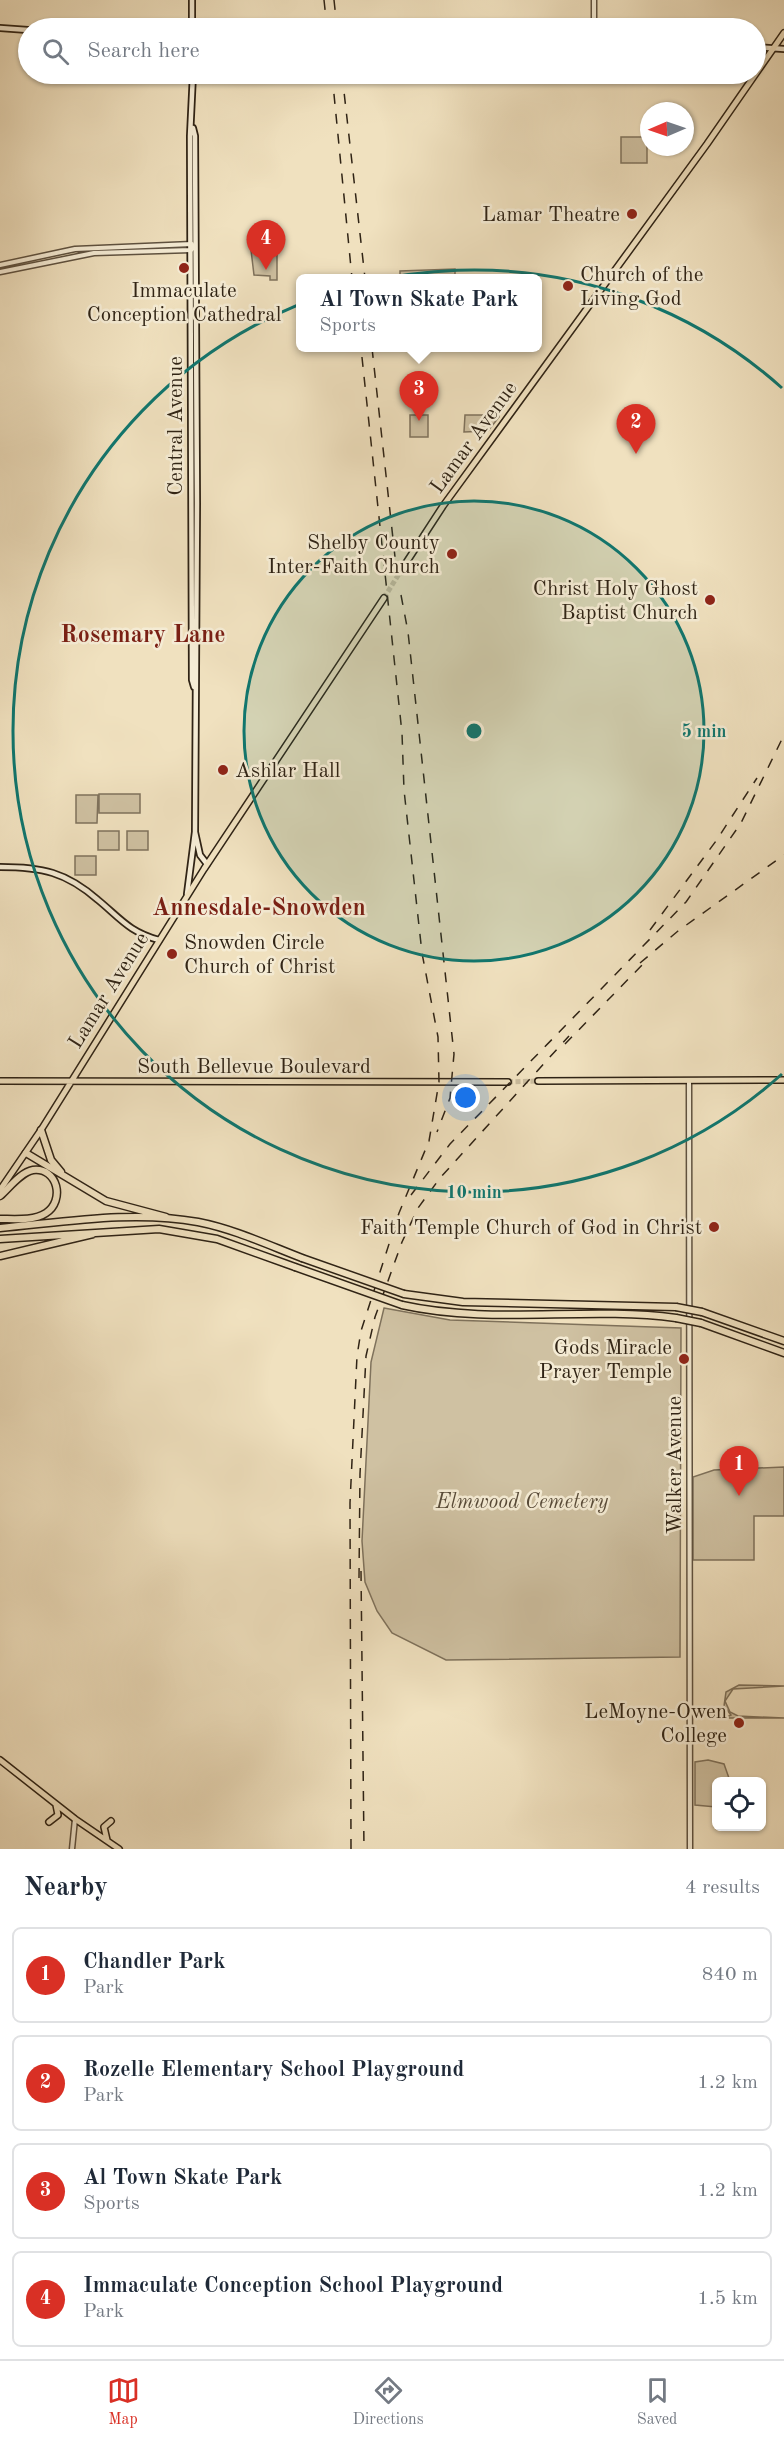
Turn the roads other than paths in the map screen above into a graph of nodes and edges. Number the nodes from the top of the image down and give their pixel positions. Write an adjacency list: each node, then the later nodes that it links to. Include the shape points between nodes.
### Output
1 (192, 0): 3 (main road)
2 (594, 0): 4 (street)
3 (192, 18)
4 (594, 18)
5 (0, 28): 6 (main road)
6 (18, 29)
7 (784, 33): 9 (main road, Lamar Avenue)
8 (766, 48): 9 (main road)
9 (775, 48): 10 (main road); 11 (main road, Lamar Avenue)
10 (784, 49)
11 (766, 60)
12 (193, 84): 14 (main road, Central Avenue)
13 (749, 84): 18 (main road, Lamar Avenue, via 443,506)
14 (192, 246): 15 (street); 20 (main road, Central Avenue)
15 (96, 250): 16 (street, via 75,249); 17 (street)
16 (0, 265)
17 (0, 272)
18 (402, 569)
19 (384, 598): 21 (main road, Lamar Avenue)
20 (195, 832): 21 (main road, Central Avenue, via 200,855); 23 (main road, Central Avenue)
21 (207, 864): 23 (main road, Lamar Avenue)
22 (0, 867): 24 (main road, via 39,868 62,875 100,901 127,927)
23 (187, 895): 24 (main road, Lamar Avenue)
24 (159, 940): 30 (main road, Lamar Avenue)
25 (784, 1080): 27 (main road)
26 (0, 1081): 30 (main road, South Bellevue Boulevard)
27 (689, 1081): 29 (main road); 52 (street, Walker Avenue)
28 (508, 1082): 30 (main road, South Bellevue Boulevard)
29 (538, 1082)
30 (68, 1083): 31 (main road, Lamar Avenue)
31 (41, 1130): 32 (main road, Lamar Avenue); 33 (highway, via 51,1160)
32 (26, 1153): 33 (highway); 34 (main road, Lamar Avenue)
33 (65, 1177): 37 (highway, via 106,1201)
34 (0, 1190)
35 (0, 1196): 36 (highway, via 33,1170 46,1172 58,1190 56,1203 47,1213)
36 (0, 1219)
37 (169, 1219): 38 (highway, via 122,1218); 42 (highway, bridge, via 217,1227 404,1294 471,1303 676,1307 702,1312)
38 (0, 1228)
39 (114, 1230): 40 (highway); 41 (highway); 43 (highway, bridge, via 159,1229 218,1239 402,1305 462,1314 676,1318)
40 (0, 1239)
41 (0, 1256)
42 (784, 1341)
43 (784, 1353)
44 (0, 1760): 45 (main road)
45 (55, 1804): 46 (main road); 48 (main road, via 58,1815)
46 (75, 1819): 49 (main road); 50 (street)
47 (111, 1821): 49 (main road, via 104,1830)
48 (49, 1822)
49 (108, 1842): 51 (main road)
50 (72, 1849)
51 (119, 1849)
52 (690, 1849)

